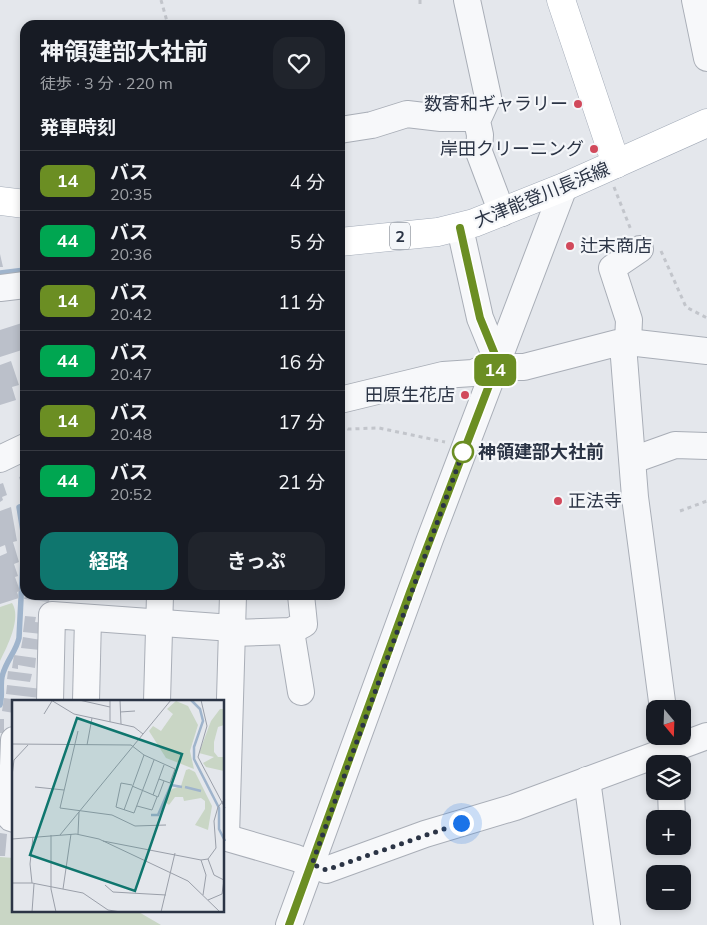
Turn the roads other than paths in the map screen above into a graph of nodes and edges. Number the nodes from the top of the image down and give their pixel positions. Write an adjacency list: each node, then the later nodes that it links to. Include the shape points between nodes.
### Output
1 (467, 0): 5 (street, via 488,97)
2 (561, 0): 8 (main road)
3 (696, 0): 4 (street)
4 (707, 58)
5 (477, 121): 7 (street, via 407,114); 12 (street, via 479,152)
6 (707, 123): 8 (main road, 大津能登川長浜線 / 2)
7 (345, 129)
8 (616, 164): 9 (main road, 大津能登川長浜線 / 2)
9 (564, 187): 12 (main road, 大津能登川長浜線 / 2); 20 (street)
10 (0, 201): 11 (main road)
11 (20, 203)
12 (502, 213): 13 (main road, 大津能登川長浜線 / 2)
13 (460, 228): 14 (main road, 大津能登川長浜線 / 2); 20 (street, via 480,318)
14 (345, 241)
15 (640, 249): 18 (street, via 612,268 629,320)
16 (20, 286): 17 (street)
17 (0, 288)
18 (626, 343): 19 (street); 20 (street, via 524,367 509,367); 25 (street)
19 (707, 351)
20 (498, 362): 21 (street, via 473,373 443,375); 45 (street)
21 (345, 399)
22 (707, 446): 25 (street, via 675,446)
23 (20, 449): 24 (street)
24 (0, 459)
25 (633, 460): 38 (street)
26 (160, 600): 31 (street)
27 (233, 600): 32 (street)
28 (302, 600): 33 (street, via 304,624)
29 (62, 606): 30 (street); 35 (street, via 52,615)
30 (88, 618): 31 (street); 36 (street)
31 (159, 623): 32 (street); 37 (street)
32 (232, 630): 33 (street); 44 (street)
33 (291, 631): 34 (street)
34 (301, 692)
35 (50, 700)
36 (86, 700)
37 (158, 700)
38 (662, 700)
39 (707, 736): 40 (street)
40 (668, 750): 41 (street)
41 (587, 780): 45 (street, via 326,870); 47 (street)
42 (12, 792): 43 (street)
43 (12, 818)
44 (225, 837): 45 (street)
45 (312, 864): 46 (street)
46 (289, 925)
47 (607, 925)

